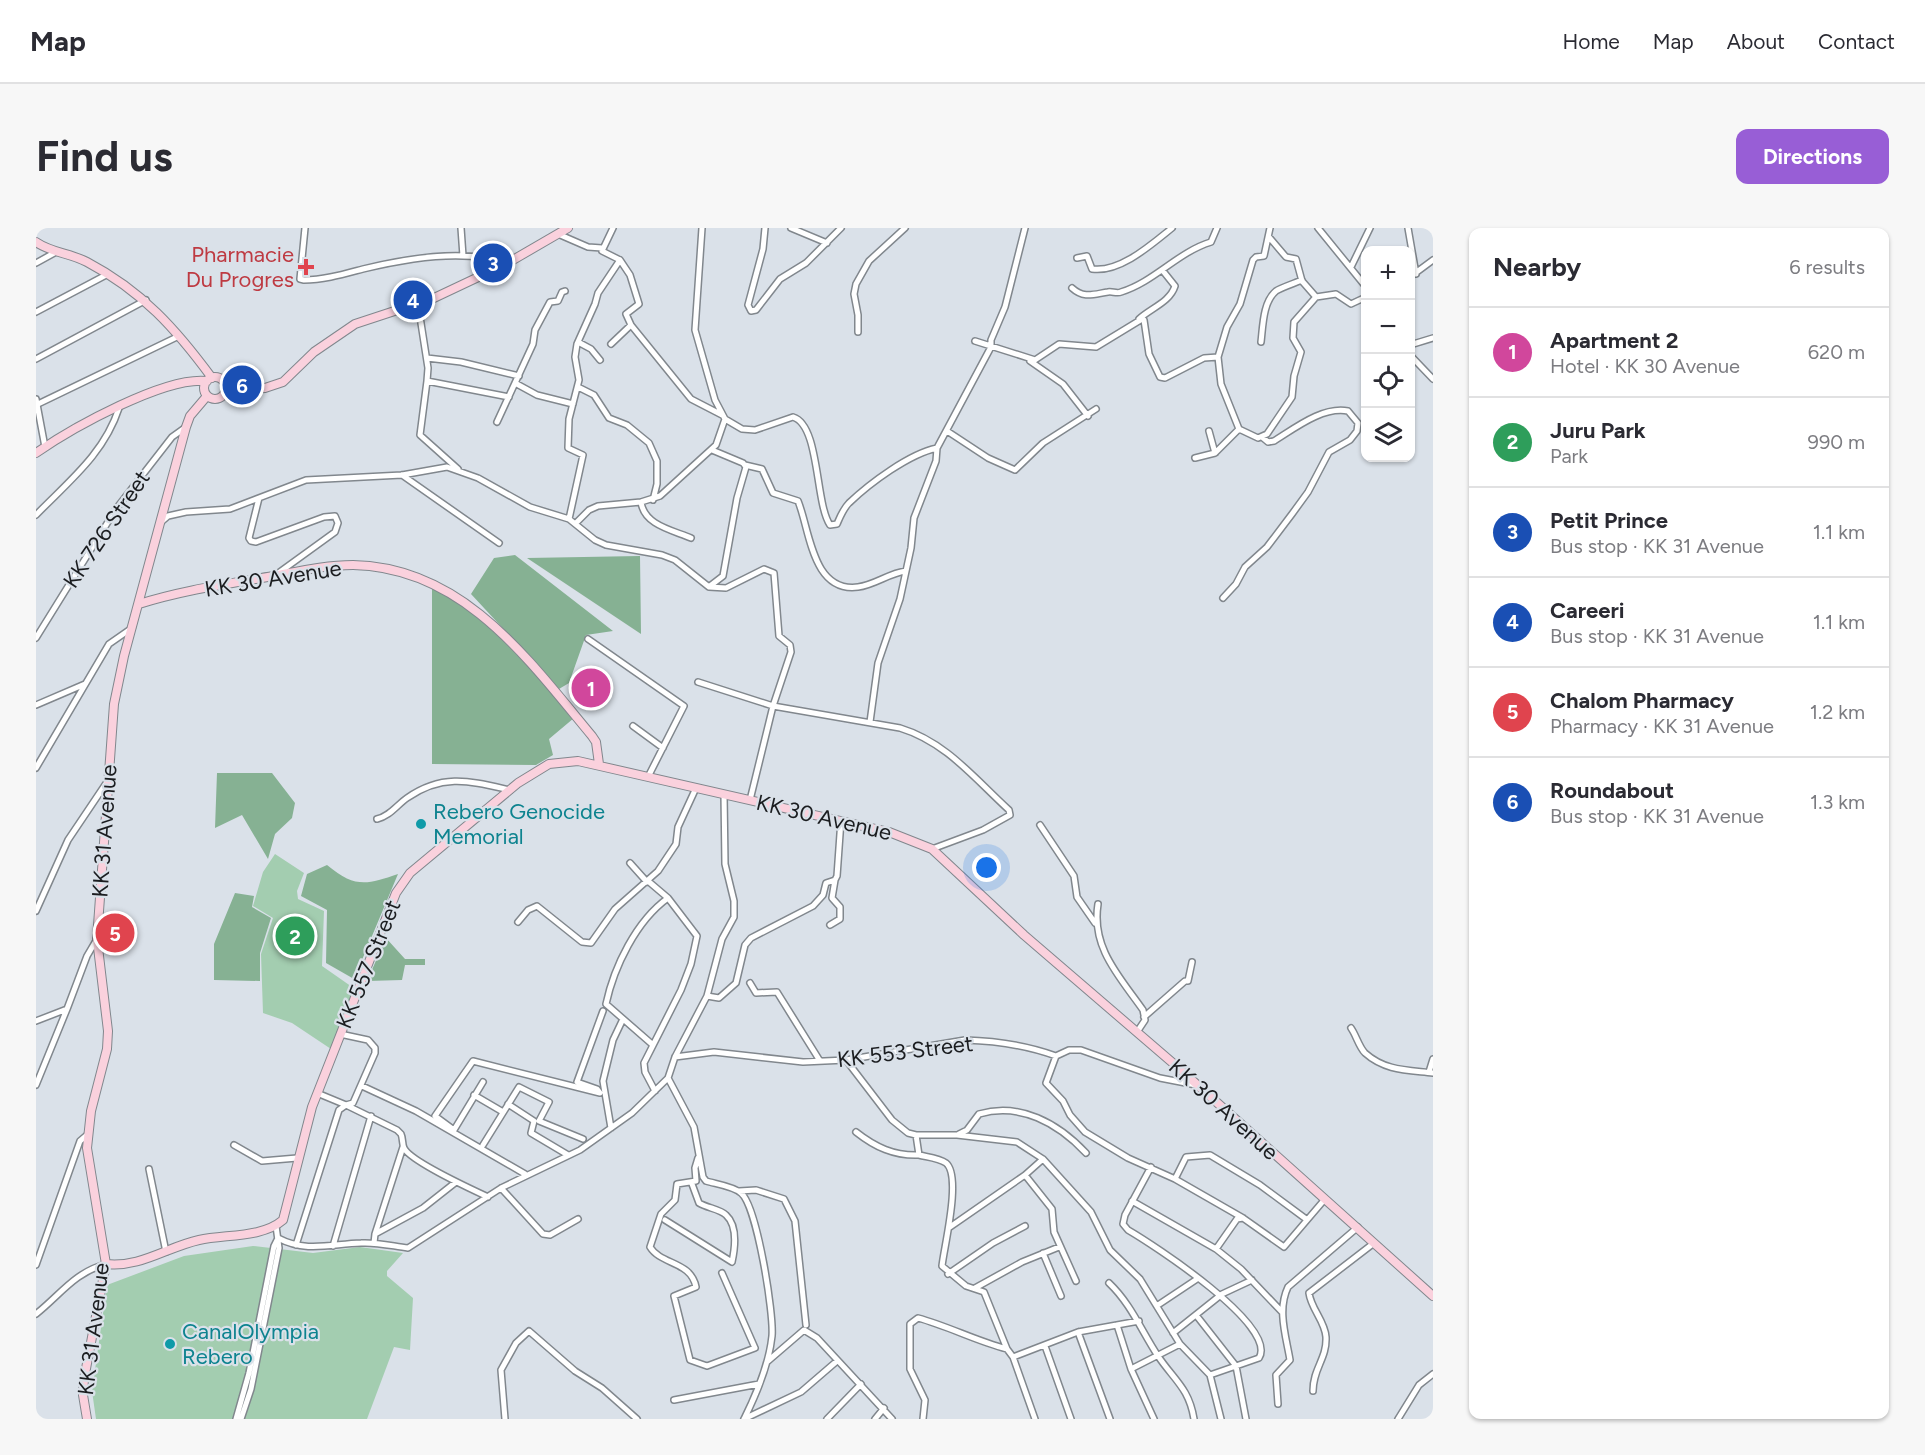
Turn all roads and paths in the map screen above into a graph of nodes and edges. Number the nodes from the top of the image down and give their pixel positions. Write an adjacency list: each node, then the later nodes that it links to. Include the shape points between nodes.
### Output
1 (305, 228): 24 (street, via 300,270 300,279 304,280 379,265)
2 (461, 228): 24 (street)
3 (568, 228): 17 (main road)
4 (613, 228): 22 (street)
5 (702, 228): 75 (street, via 695,330 713,394)
6 (765, 228): 20 (street, via 748,305 750,311 756,310 780,279 806,263)
7 (791, 228): 20 (street)
8 (841, 228): 20 (street)
9 (905, 228): 45 (street, via 869,261 856,284)
10 (1025, 228): 53 (street)
11 (1172, 228): 25 (street, via 1138,253 1101,270 1092,269 1088,256)
12 (1217, 228): 31 (street, via 1211,243 1199,246)
13 (1270, 228): 18 (street)
14 (1318, 228): 30 (street)
15 (1370, 228): 30 (street)
16 (1408, 228): 21 (street)
17 (558, 234): 22 (street, via 588,247); 29 (main road)
18 (1269, 237): 34 (street, via 1286,257 1296,259); 54 (street, via 1264,256 1253,260)
19 (36, 242): 23 (main road)
20 (827, 243)
21 (1410, 246)
22 (602, 248): 26 (street)
23 (56, 252): 28 (street); 32 (main road, via 78,257)
24 (463, 256): 29 (street, via 492,258)
25 (1077, 258)
26 (620, 260): 44 (street, via 638,300 636,308 626,314); 49 (street, via 598,293)
27 (1433, 260): 33 (street)
28 (36, 263)
29 (506, 264): 41 (main road)
30 (1351, 267): 35 (street)
31 (1163, 271): 36 (street, via 1120,293 1087,296); 43 (street, via 1175,286 1174,291)
32 (108, 274): 40 (main road); 42 (street)
33 (1415, 274)
34 (1302, 280): 38 (street); 50 (street, via 1277,289 1268,297)
35 (1361, 281)
36 (1072, 288)
37 (565, 291): 60 (street, via 558,301 550,302 535,330)
38 (1316, 297): 39 (street, via 1336,294 1351,304); 81 (street, via 1293,325 1294,341 1301,352 1292,397)
39 (1361, 299)
40 (146, 300): 46 (main road); 55 (street)
41 (418, 304): 56 (street); 66 (main road, via 355,324 320,347 278,385)
42 (36, 312)
43 (1139, 319): 54 (street, via 1144,320 1149,354 1160,377 1204,358); 59 (street, via 1096,347 1059,344)
44 (631, 325): 52 (street); 75 (street, via 692,399)
45 (858, 332)
46 (179, 336): 61 (main road); 71 (street)
47 (1433, 338): 51 (street)
48 (975, 341): 53 (street)
49 (578, 342): 57 (street); 65 (street)
50 (1261, 342)
51 (1415, 343)
52 (611, 344)
53 (991, 347): 59 (street); 79 (street)
54 (1218, 357): 78 (street, via 1221,384)
55 (36, 358)
56 (427, 358): 60 (street); 63 (street)
57 (600, 360)
58 (1415, 360): 62 (street)
59 (1030, 361): 74 (street, via 1063,384)
60 (519, 376): 64 (street)
61 (210, 379): 66 (main road, via 223,380); 67 (main road, via 204,388); 72 (main road, via 180,382)
62 (1433, 379)
63 (427, 381): 68 (street); 89 (street, via 420,435)
64 (515, 383): 68 (street); 70 (street, via 537,395)
65 (578, 387): 70 (street); 92 (street, via 594,395 609,418 627,425 649,443 657,461)
66 (226, 391): 67 (main road, via 218,399)
67 (207, 396): 77 (main road, KK 31 Avenue)
68 (509, 397): 76 (street)
69 (36, 399): 71 (street)
70 (573, 404): 95 (street, via 568,448 583,456)
71 (36, 405): 82 (street)
72 (119, 408): 82 (main road); 94 (street, via 112,428 90,461)
73 (1096, 409): 74 (street)
74 (1088, 416): 79 (street, via 1043,443 1015,470 988,458)
75 (724, 417): 83 (street, via 748,430 797,418 815,458 820,501 833,526 846,506 861,494 918,453); 84 (street, via 719,440)
76 (497, 422)
77 (186, 427): 97 (main road, KK 31 Avenue); 106 (street, KK 726 Street, via 172,436 116,508)
78 (1239, 429): 81 (street); 86 (street)
79 (947, 431): 83 (street)
80 (1209, 431): 86 (street)
81 (1262, 437): 103 (street, via 1274,441 1333,411 1348,411 1358,423 1350,440 1329,452 1285,524 1245,567)
82 (45, 447): 85 (main road)
83 (937, 448): 100 (street, via 936,461 916,511)
84 (712, 450): 88 (street); 92 (street)
85 (36, 453)
86 (1215, 453): 87 (street)
87 (1195, 458)
88 (745, 465): 100 (street, via 762,469 773,493 798,501 811,550 822,570 840,585 867,585); 102 (street, via 723,576)
89 (460, 471): 90 (street, via 440,467); 95 (street, via 516,501)
90 (402, 475): 91 (street, via 318,478); 99 (street)
91 (260, 498): 97 (street, via 220,511 169,516); 101 (street, via 251,541 324,517 335,516 338,523 334,532)
92 (652, 500): 93 (street)
93 (642, 502): 96 (street, via 598,506); 98 (street, via 642,512 649,520)
94 (36, 515)
95 (569, 519): 96 (street)
96 (576, 523): 102 (street, via 606,545 675,560)
97 (159, 524): 104 (main road, KK 31 Avenue)
98 (691, 538)
99 (499, 543)
100 (906, 571): 112 (street, via 878,663)
101 (276, 575): 104 (main road, KK 30 Avenue, via 176,592); 115 (main road, KK 30 Avenue, via 331,566 377,567 413,574 463,599 489,619 592,736)
102 (709, 587): 111 (street, via 726,588 764,569 774,573 779,636 791,649)
103 (1223, 598)
104 (139, 604): 105 (main road, KK 31 Avenue)
105 (132, 628): 109 (street, via 112,640); 118 (main road, KK 31 Avenue, via 114,704)
106 (36, 638)
107 (588, 639): 114 (street, via 684,706)
108 (698, 682): 111 (street)
109 (85, 684): 110 (street); 116 (street)
110 (36, 705)
111 (773, 706): 112 (street); 122 (street)
112 (870, 722): 126 (street, via 919,734 939,746 1009,810 1010,814 983,830)
113 (633, 726): 114 (street)
114 (663, 748): 117 (street)
115 (599, 764): 117 (main road, KK 30 Avenue); 120 (main road, KK 557 Street, via 549,764)
116 (36, 768)
117 (649, 775): 119 (main road, KK 30 Avenue)
118 (108, 781): 132 (street, via 68,840); 136 (main road, KK 31 Avenue)
119 (696, 788): 121 (main road, KK 30 Avenue); 129 (street, via 678,827 675,844)
120 (510, 790): 123 (street, via 442,781 414,793); 147 (main road, KK 557 Street, via 402,883 390,904)
121 (724, 794): 122 (main road, KK 30 Avenue); 139 (street, via 725,864 735,909 719,948)
122 (750, 800): 124 (main road, KK 30 Avenue)
123 (378, 819)
124 (841, 820): 126 (main road, KK 30 Avenue, via 906,836); 128 (street)
125 (1040, 825): 134 (street, via 1074,876 1077,897)
126 (932, 849): 146 (main road, KK 30 Avenue)
127 (630, 863): 129 (street)
128 (835, 880): 135 (street, via 832,898 840,907 840,919); 139 (street, via 826,883 823,895 813,906 751,938 745,945 736,983 719,998)
129 (648, 881): 130 (street); 133 (street, via 615,909 588,944 537,906)
130 (668, 898): 143 (street, via 632,940 608,994 606,1004); 148 (street, via 693,929 697,945 681,990)
131 (1098, 904): 134 (street)
132 (36, 911)
133 (518, 922)
134 (1095, 923): 142 (street, via 1110,964)
135 (830, 925)
136 (96, 939): 140 (street); 169 (main road, KK 31 Avenue, via 108,1031)
137 (1192, 962): 142 (street, via 1188,981)
138 (750, 983): 153 (street, via 756,993 777,992)
139 (707, 996): 150 (street)
140 (66, 1009): 144 (street); 157 (street)
141 (603, 1011): 162 (street, via 577,1082 600,1093 472,1061 435,1116 454,1130)
142 (1144, 1017): 146 (street)
143 (623, 1019): 148 (street); 167 (street, via 603,1080)
144 (36, 1021)
145 (1351, 1028): 154 (street, via 1365,1052 1381,1064)
146 (1137, 1032): 159 (main road, KK 30 Avenue)
147 (340, 1034): 158 (street, via 368,1040 375,1048); 161 (main road, KK 557 Street)
148 (653, 1045): 160 (street, via 644,1063)
149 (1056, 1056): 152 (street, KK 553 Street, via 1011,1043 965,1040); 159 (street, KK 553 Street, via 1081,1050 1160,1078); 182 (street, via 1046,1083 1064,1101 1074,1120 1085,1132)
150 (675, 1057): 153 (street, KK 553 Street, via 714,1052); 155 (street)
151 (1433, 1059): 154 (street)
152 (846, 1060): 153 (street, KK 553 Street); 170 (street, via 892,1120)
153 (820, 1061)
154 (1431, 1073)
155 (668, 1078): 160 (street); 179 (street, via 694,1128)
156 (483, 1082): 162 (street)
157 (36, 1085)
158 (362, 1086): 164 (street, via 353,1103); 184 (street, via 416,1111)
159 (1198, 1086): 192 (main road, KK 30 Avenue)
160 (655, 1091): 167 (street)
161 (317, 1093): 164 (street); 180 (main road, KK 557 Street)
162 (474, 1095): 165 (street)
163 (508, 1104): 165 (street); 172 (street, via 519,1087 549,1102 539,1121); 177 (street, via 534,1121 531,1133)
164 (346, 1105): 166 (street); 206 (street, via 336,1118)
165 (503, 1112): 174 (street)
166 (371, 1116): 175 (street, via 401,1134); 207 (street)
167 (611, 1128): 177 (street)
168 (856, 1132): 178 (street, via 893,1153)
169 (87, 1135): 212 (main road, KK 31 Avenue); 213 (street, via 80,1141)
170 (916, 1135): 171 (street); 178 (street)
171 (957, 1135): 176 (street, via 967,1130 979,1114 1020,1111 1052,1124); 181 (street, via 1017,1142)
172 (583, 1139)
173 (234, 1144): 180 (street, via 262,1161)
174 (483, 1145)
175 (403, 1147): 187 (street); 202 (street)
176 (1086, 1153)
177 (568, 1155): 184 (street)
178 (919, 1155): 200 (street, via 945,1162 951,1172)
179 (698, 1157): 188 (street, via 696,1181); 190 (street, via 706,1181)
180 (297, 1158): 198 (main road, KK 557 Street, via 287,1209)
181 (1043, 1159): 185 (street); 224 (street, via 1091,1212 1110,1250 1140,1279)
182 (1151, 1167): 186 (street); 193 (street)
183 (149, 1169): 210 (street)
184 (525, 1174): 189 (street)
185 (1025, 1175): 200 (street); 208 (street, via 1052,1209)
186 (1175, 1179): 194 (street); 196 (street, via 1186,1157 1210,1155)
187 (456, 1182): 191 (street); 202 (street, via 408,1218)
188 (692, 1184): 197 (street, via 699,1203 726,1214 732,1224 736,1247 732,1262); 214 (street, via 677,1184 675,1200 661,1214 650,1247 659,1256 678,1263 695,1281 696,1287 674,1296 690,1360 707,1366 754,1348)
189 (501, 1188): 191 (street); 195 (street, via 543,1234 550,1235)
190 (739, 1191): 229 (street, via 756,1190 784,1199 795,1221); 238 (street, via 753,1221 764,1267 772,1326)
191 (488, 1197): 204 (street, via 408,1248)
192 (1325, 1199): 196 (street); 201 (main road, KK 30 Avenue)
193 (1132, 1201): 209 (street); 216 (street, via 1123,1224 1166,1252)
194 (1243, 1218): 196 (street, via 1284,1247); 209 (street, via 1237,1218)
195 (578, 1219)
196 (1306, 1219)
197 (665, 1220)
198 (276, 1226): 203 (street); 210 (main road, via 196,1240)
199 (1025, 1226): 215 (street)
200 (950, 1227): 215 (street, via 942,1266)
201 (1358, 1227): 205 (main road, KK 30 Avenue); 225 (street, via 1288,1287)
202 (375, 1234): 204 (street)
203 (278, 1239): 206 (street); 251 (street); 252 (street, via 259,1350)
204 (374, 1243): 207 (street)
205 (1374, 1243): 223 (main road, KK 30 Avenue); 246 (street, via 1310,1293 1326,1336 1325,1356 1314,1372)
206 (296, 1245): 207 (street)
207 (333, 1246)
208 (1059, 1247): 211 (street); 218 (street)
209 (1216, 1249): 217 (street)
210 (166, 1252): 212 (main road, via 129,1264)
211 (1043, 1253): 220 (street); 222 (street)
212 (106, 1264): 226 (street, via 90,1268 71,1281); 250 (main road, KK 31 Avenue, via 84,1379)
213 (36, 1265)
214 (722, 1273)
215 (948, 1274): 220 (street)
216 (1197, 1279): 221 (street); 224 (street)
217 (1252, 1280): 221 (street); 225 (street)
218 (1076, 1281)
219 (1109, 1283): 228 (street)
220 (975, 1288): 235 (street, via 984,1292)
221 (1222, 1294): 227 (street); 240 (street, via 1259,1341 1261,1356)
222 (1061, 1296)
223 (1433, 1296)
224 (1158, 1305): 232 (street)
225 (1282, 1312): 248 (street, via 1290,1360 1276,1375)
226 (36, 1314)
227 (1196, 1315): 232 (street); 240 (street)
228 (1139, 1321): 230 (street); 237 (street)
229 (806, 1325)
230 (1117, 1325): 231 (street); 241 (street)
231 (1078, 1332): 234 (street); 262 (street)
232 (1173, 1333): 233 (street)
233 (1180, 1344): 237 (street); 243 (street)
234 (1045, 1346): 236 (street); 261 (street)
235 (1007, 1349): 236 (street); 259 (street, via 936,1322 918,1318 910,1324 910,1369 924,1400)
236 (1012, 1357): 260 (street)
237 (1159, 1357): 241 (street); 264 (street, via 1188,1393)
238 (768, 1361): 239 (street, via 804,1330 817,1338); 244 (street)
239 (837, 1361): 245 (street); 255 (street, via 795,1395)
240 (1236, 1366): 243 (street); 266 (street)
241 (1131, 1369): 263 (street)
242 (1433, 1374): 267 (street, via 1419,1385)
243 (1210, 1375): 265 (street)
244 (759, 1384): 247 (street); 255 (street)
245 (861, 1384): 249 (street); 256 (street)
246 (1313, 1391)
247 (675, 1400)
248 (1278, 1404)
249 (884, 1408): 257 (street); 258 (street)
250 (87, 1419)
251 (236, 1419)
252 (241, 1419)
253 (505, 1419): 254 (street, via 501,1370 516,1343 529,1331)
254 (637, 1419)
255 (744, 1419)
256 (827, 1419)
257 (875, 1419)
258 (892, 1419)
259 (923, 1419)
260 (1035, 1419)
261 (1071, 1419)
262 (1110, 1419)
263 (1154, 1419)
264 (1194, 1419)
265 (1221, 1419)
266 (1246, 1419)
267 (1398, 1419)

